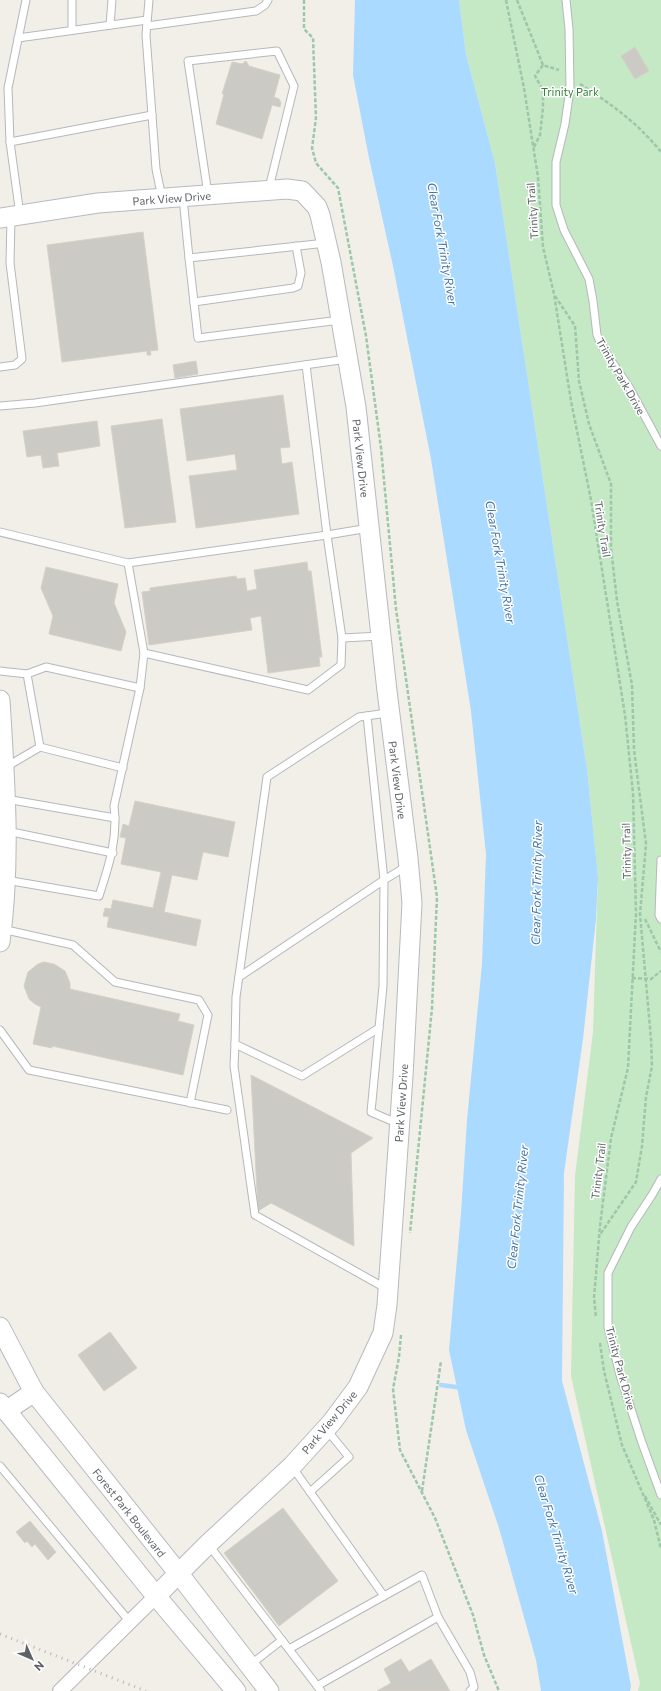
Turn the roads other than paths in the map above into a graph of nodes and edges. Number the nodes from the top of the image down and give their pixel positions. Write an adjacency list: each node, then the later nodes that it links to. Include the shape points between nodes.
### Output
1 (26, 0): 10 (lane)
2 (72, 0): 9 (lane)
3 (112, 0): 8 (lane)
4 (149, 0): 7 (lane)
5 (268, 0): 7 (lane, via 256,11)
6 (566, 0): 27 (lane, Trinity Park Drive, via 570,89 556,162 556,205 564,230 589,279 596,335)
7 (147, 23): 8 (lane); 11 (lane)
8 (110, 25): 9 (lane)
9 (72, 30): 10 (lane)
10 (18, 38): 12 (lane, via 8,88)
11 (152, 115): 12 (lane); 16 (lane, via 156,168)
12 (10, 142): 17 (lane)
13 (268, 191): 14 (street, Park View Drive); 14 (lane, via 294,86 276,52 188,62); 18 (street, Park View Drive, via 302,191 317,207)
14 (208, 195): 15 (street, Park View Drive)
15 (183, 197): 16 (street, Park View Drive); 20 (lane)
16 (162, 198): 17 (street, Park View Drive, via 98,203)
17 (10, 217): 25 (lane, via 10,263 22,359 15,365)
18 (326, 243): 19 (lane); 22 (street, Park View Drive)
19 (296, 246): 20 (lane); 21 (lane, via 301,273 298,286)
20 (189, 258): 21 (lane)
21 (194, 302): 22 (lane, via 198,338)
22 (341, 320): 23 (street, Park View Drive)
23 (348, 359): 24 (lane); 28 (street, Park View Drive)
24 (306, 365): 26 (lane); 30 (lane)
25 (0, 367)
26 (0, 406)
27 (661, 446)
28 (370, 528): 30 (lane); 32 (street, Park View Drive)
29 (0, 532): 31 (lane)
30 (327, 535): 31 (lane); 33 (lane)
31 (128, 563): 34 (lane)
32 (381, 636): 33 (lane); 39 (street, Park View Drive)
33 (342, 638): 34 (lane, via 341,664 308,690)
34 (144, 653): 37 (lane)
35 (0, 671): 36 (lane)
36 (27, 674): 37 (lane, via 46,667); 41 (lane)
37 (140, 688): 43 (lane)
38 (0, 700): 42 (street)
39 (390, 713): 40 (lane); 49 (street, Park View Drive)
40 (367, 716): 51 (lane); 54 (lane, via 359,717 267,777)
41 (40, 747): 42 (lane); 43 (lane)
42 (4, 768): 44 (street)
43 (122, 768): 45 (lane, via 114,806)
44 (6, 799): 45 (lane); 46 (street)
45 (116, 818): 47 (lane)
46 (7, 831): 47 (lane); 50 (street)
47 (113, 854): 50 (lane, via 99,896)
48 (661, 860): 52 (lane)
49 (409, 865): 51 (lane); 60 (street, Park View Drive, via 412,903)
50 (6, 880): 53 (street)
51 (384, 880): 54 (lane); 55 (lane, via 383,986)
52 (661, 919)
53 (1, 936): 58 (lane, via 73,945 116,982 199,1000 208,1015)
54 (239, 978): 57 (lane)
55 (379, 1028): 57 (lane, via 302,1076); 60 (lane, via 371,1112)
56 (0, 1030): 58 (lane, via 29,1070)
57 (235, 1044): 62 (lane, via 234,1066 255,1215)
58 (190, 1103): 59 (lane)
59 (227, 1110)
60 (400, 1124): 62 (street, Park View Drive)
61 (661, 1179): 70 (lane, Trinity Park Drive, via 630,1227 608,1273 608,1327 620,1375)
62 (388, 1290): 66 (street, Park View Drive, via 383,1333 358,1387)
63 (0, 1327): 64 (street, Forest Park Boulevard)
64 (34, 1392): 65 (street); 72 (street, Forest Park Boulevard)
65 (2, 1409): 73 (street)
66 (326, 1429): 68 (street, Park View Drive); 69 (lane, via 349,1457)
67 (0, 1466): 76 (lane)
68 (292, 1466): 69 (lane); 71 (street, Park View Drive)
69 (310, 1492): 74 (lane)
70 (661, 1495)
71 (208, 1544): 72 (street, Park View Drive); 77 (lane)
72 (179, 1574): 73 (street, Park View Drive); 79 (street, Forest Park Boulevard)
73 (156, 1596): 76 (street); 82 (street)
74 (384, 1596): 75 (lane, via 422,1575); 78 (lane)
75 (438, 1618): 80 (lane); 84 (lane, via 470,1672 474,1686)
76 (130, 1622): 81 (street)
77 (282, 1640): 78 (lane); 79 (lane)
78 (289, 1650): 80 (lane)
79 (250, 1665): 83 (street, Forest Park Boulevard)
80 (319, 1688)
81 (60, 1691)
82 (236, 1691)
83 (270, 1691)
84 (470, 1691)

